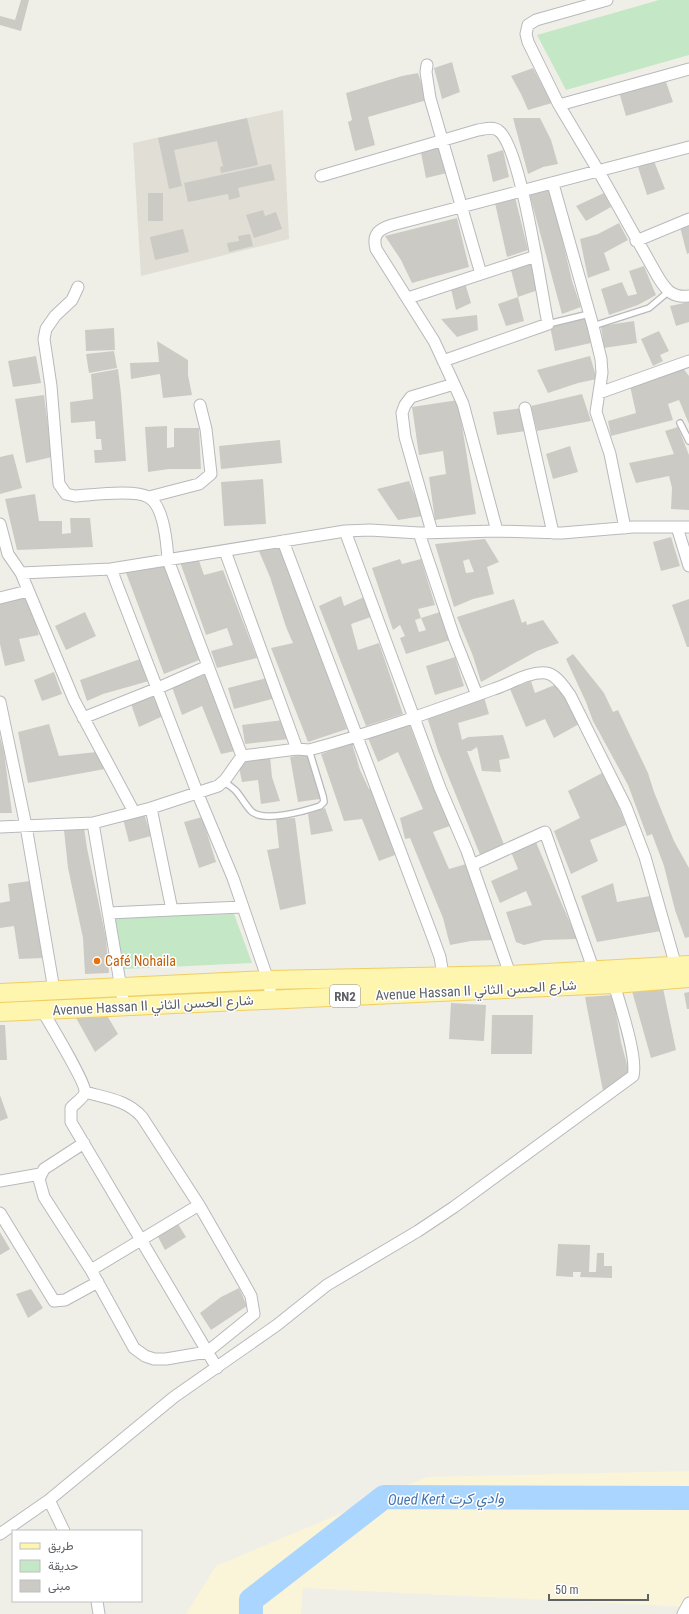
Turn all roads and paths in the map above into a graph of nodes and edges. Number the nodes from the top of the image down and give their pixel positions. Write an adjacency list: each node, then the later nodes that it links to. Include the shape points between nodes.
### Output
1 (607, 0): 4 (street, via 556,13 528,25 528,42)
2 (427, 65): 5 (street, via 430,98)
3 (689, 70): 4 (street)
4 (559, 105): 7 (street)
5 (442, 140): 8 (street); 10 (street, via 489,128 497,129 504,135 510,149); 11 (street)
6 (689, 148): 7 (street)
7 (599, 172): 9 (street); 13 (street)
8 (321, 176)
9 (553, 184): 10 (street); 20 (street)
10 (522, 192): 11 (street); 14 (street)
11 (461, 208): 15 (street); 19 (street, via 384,227 375,235 376,249)
12 (689, 218): 13 (street)
13 (636, 241): 17 (street)
14 (536, 256): 15 (street); 21 (street)
15 (481, 274): 19 (street)
16 (78, 287): 31 (street, via 72,300 54,316 46,329 44,339 51,386 59,484 66,494 75,496 138,493)
17 (668, 292): 18 (street, via 681,297); 22 (lane, via 649,308)
18 (689, 296)
19 (408, 298): 23 (street)
20 (590, 314): 21 (lane); 22 (street)
21 (548, 324): 23 (street)
22 (593, 326): 26 (street, via 601,359)
23 (443, 361): 25 (street)
24 (689, 361): 26 (street)
25 (454, 384): 37 (street, via 463,404); 38 (street, via 411,397 402,413 405,436)
26 (599, 393): 35 (street, via 596,412 610,454)
27 (200, 405): 31 (street, via 206,429 211,474 199,484)
28 (525, 408): 40 (street)
29 (680, 423): 30 (lane)
30 (689, 441)
31 (149, 497): 43 (street, via 159,513 166,534)
32 (0, 524): 46 (street, via 8,554)
33 (677, 527): 34 (street); 35 (street); 44 (street)
34 (689, 527)
35 (625, 528): 40 (street)
36 (345, 531): 39 (street); 41 (street); 53 (street)
37 (497, 531): 38 (street); 40 (street)
38 (432, 532): 39 (street)
39 (419, 533): 51 (street, via 454,637)
40 (553, 533)
41 (283, 541): 42 (street); 55 (street)
42 (225, 551): 43 (street); 56 (street)
43 (168, 560): 45 (street); 49 (street)
44 (689, 566)
45 (111, 569): 46 (street); 50 (street)
46 (21, 573): 47 (street)
47 (28, 591): 48 (street); 54 (street)
48 (0, 598)
49 (208, 666): 50 (street); 58 (street)
50 (158, 688): 54 (street); 60 (street)
51 (478, 695): 53 (street); 71 (street, via 540,672 554,676 565,688 626,807)
52 (0, 707): 64 (street)
53 (413, 716): 55 (street); 66 (street)
54 (83, 718): 62 (street)
55 (356, 736): 57 (street); 74 (street, via 440,957)
56 (297, 749): 57 (street); 58 (street)
57 (309, 750): 59 (lane, via 323,796 324,802 320,806 287,814 260,816 251,810 234,789)
58 (242, 756): 59 (street)
59 (223, 782): 60 (street)
60 (197, 792): 61 (street); 67 (street)
61 (151, 808): 62 (street); 68 (street)
62 (134, 812): 63 (street)
63 (93, 823): 64 (street); 69 (street)
64 (26, 826): 65 (street); 77 (street)
65 (0, 827)
66 (472, 865): 70 (street, via 545,832); 73 (street)
67 (243, 908): 68 (street); 72 (street)
68 (172, 910): 69 (street)
69 (109, 913): 76 (street)
70 (594, 971): 71 (main road, Avenue Hassan II شارع الحسن الثاني / RN2); 73 (main road, Avenue Hassan II شارع الحسن الثاني / RN2)
71 (683, 972): 75 (main road, Avenue Hassan II شارع الحسن الثاني / RN2)
72 (268, 980): 74 (main road, Avenue Hassan II شارع الحسن الثاني / RN2); 76 (main road, Avenue Hassan II شارع الحسن الثاني / RN2); 79 (street)
73 (512, 982): 74 (main road, Avenue Hassan II شارع الحسن الثاني / RN2); 75 (main road, Avenue Hassan II شارع الحسن الثاني / RN2)
74 (444, 984): 79 (main road, Avenue Hassan II شارع الحسن الثاني / RN2)
75 (614, 984): 93 (street, via 632,1050 635,1068 633,1076 454,1207 327,1285)
76 (121, 987): 77 (main road, Avenue Hassan II شارع الحسن الثاني / RN2); 80 (street)
77 (54, 990): 78 (main road, Avenue Hassan II شارع الحسن الثاني / RN2)
78 (0, 993)
79 (272, 1000): 80 (main road, Avenue Hassan II شارع الحسن الثاني / RN2)
80 (124, 1006): 81 (main road, Avenue Hassan II شارع الحسن الثاني / RN2)
81 (42, 1010): 82 (main road, Avenue Hassan II شارع الحسن الثاني / RN2); 83 (street, via 79,1074)
82 (0, 1012)
83 (85, 1092): 84 (street, via 84,1096 74,1103 70,1114 71,1122); 87 (street, via 120,1101 136,1110)
84 (84, 1143): 85 (street); 89 (street)
85 (40, 1174): 86 (street); 90 (street, via 39,1184 44,1197)
86 (0, 1181)
87 (199, 1205): 89 (street); 92 (street, via 254,1305 254,1314)
88 (0, 1213): 91 (street, via 54,1301 65,1300)
89 (141, 1241): 90 (street); 92 (street)
90 (91, 1270): 91 (street)
91 (98, 1282): 92 (street, via 134,1348 145,1356 166,1359)
92 (207, 1352): 93 (street)
93 (217, 1368): 94 (street, via 136,1427)
94 (49, 1500): 95 (street); 96 (street)
95 (64, 1530)
96 (0, 1534)
97 (97, 1602): 99 (street)
98 (689, 1603): 100 (street)
99 (99, 1614)
100 (683, 1614)

